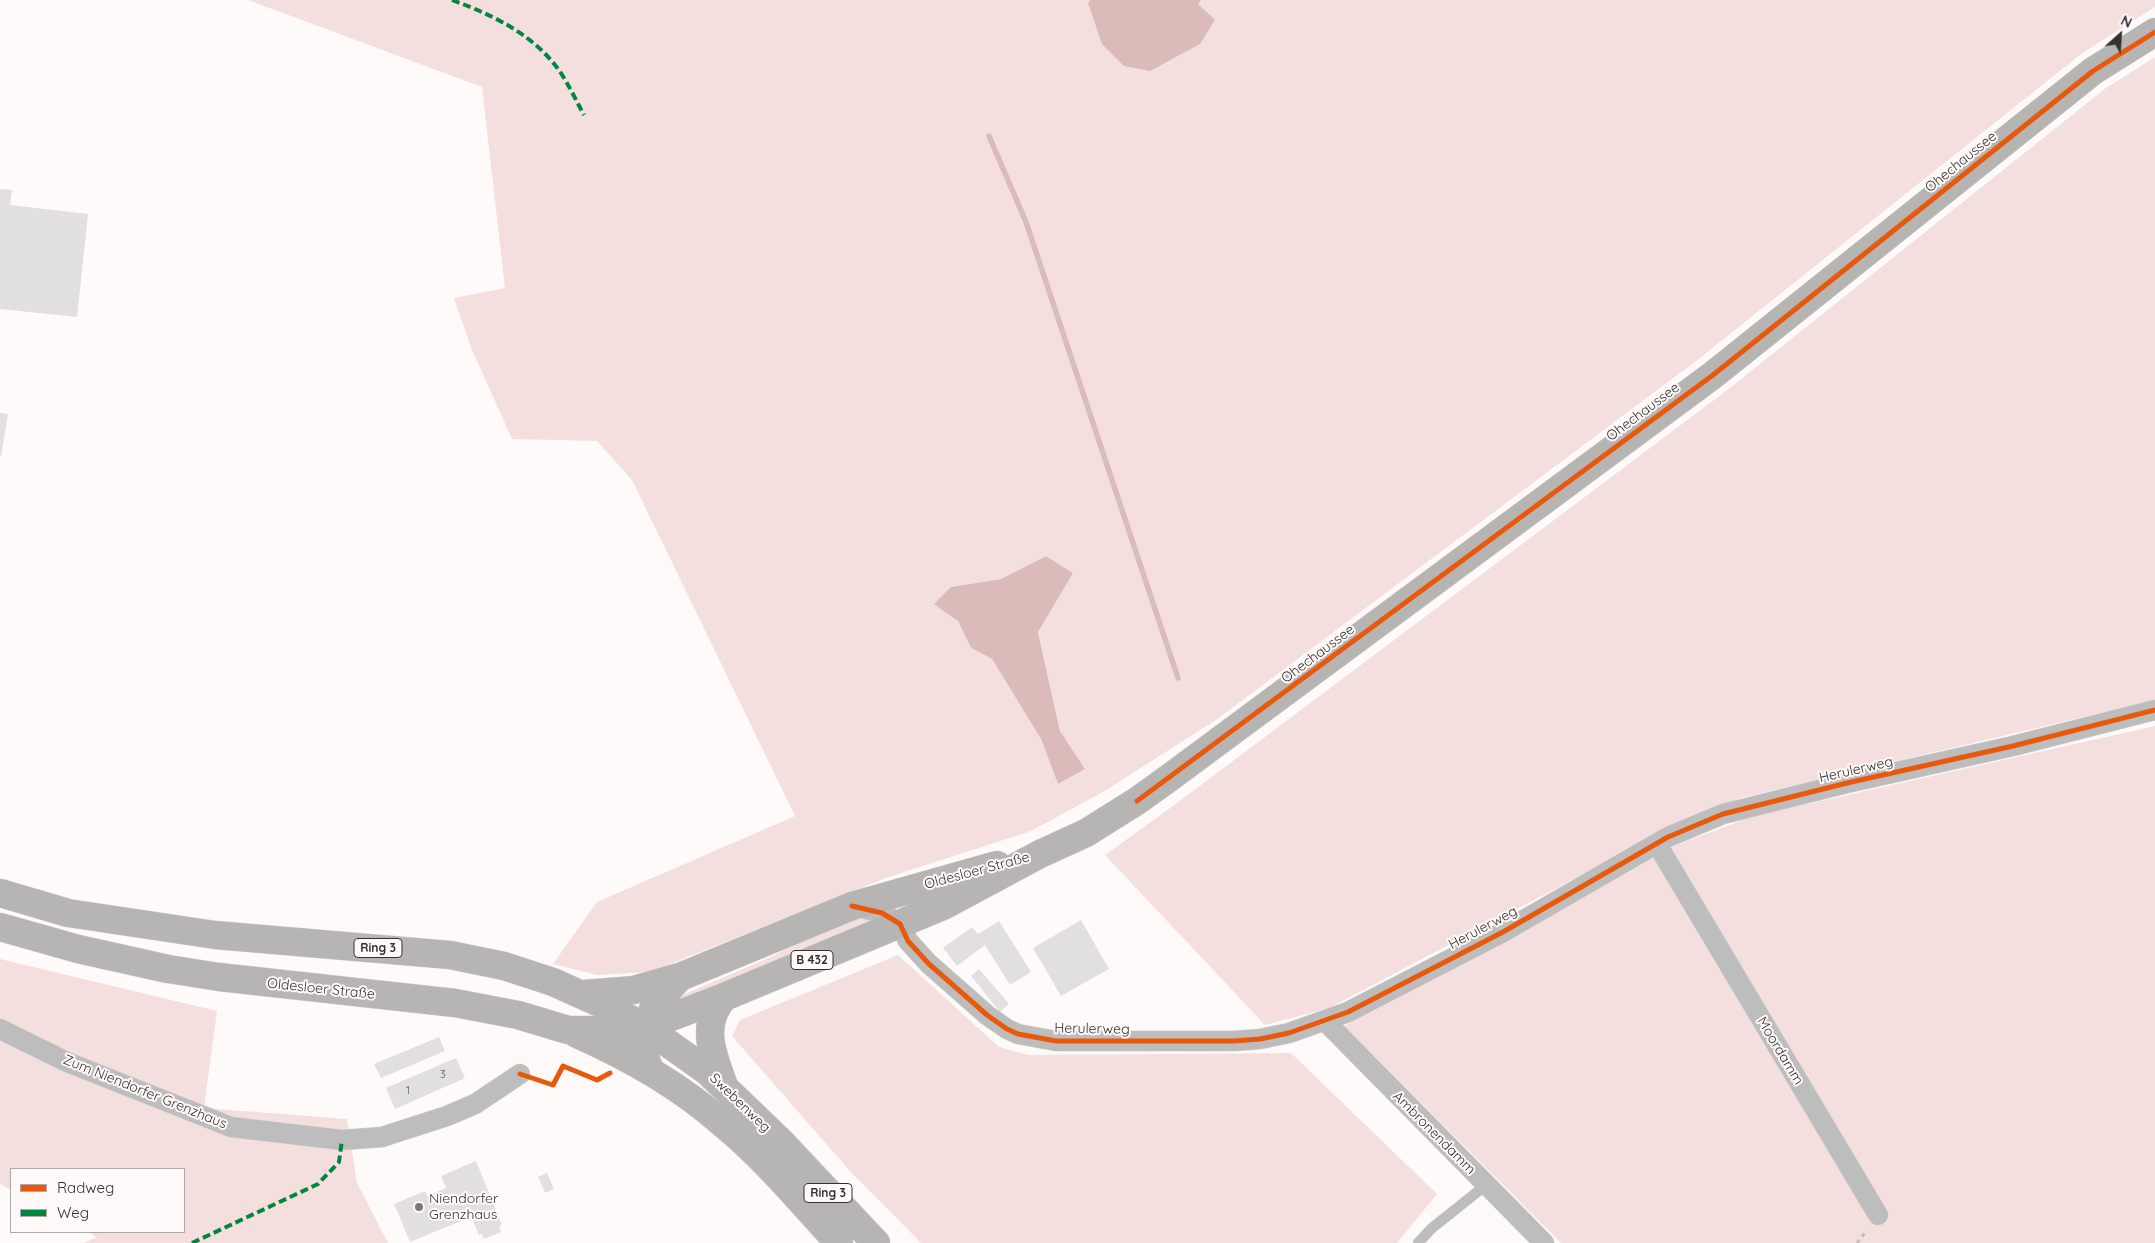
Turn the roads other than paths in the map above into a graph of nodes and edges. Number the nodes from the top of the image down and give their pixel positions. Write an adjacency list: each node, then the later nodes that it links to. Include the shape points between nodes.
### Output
1 (2155, 32): 4 (main road, Ohechaussee / B 432, via 2093,71 1705,381 1201,755 1103,823)
2 (2155, 710): 3 (street, Herulerweg, via 1766,802 1722,814)
3 (1657, 844): 13 (street, Herulerweg, via 1503,932); 21 (street, Moordamm)
4 (1040, 854): 5 (main road, Oldesloer Straße / B 432); 8 (main road, Oldesloer Straße / B 432, via 945,905)
5 (924, 885): 7 (main road, Oldesloer Straße / B 432); 8 (street, via 907,902)
6 (0, 894): 11 (main road, Ring 3, via 68,913 215,935 450,955 525,972)
7 (852, 906): 8 (street, via 882,913); 10 (main road, Oldesloer Straße / B 432)
8 (900, 924): 12 (main road, Oldesloer Straße / B 432); 13 (street, Herulerweg, via 918,954 987,1016 1007,1029 1033,1038 1056,1041 1234,1041 1289,1033)
9 (0, 927): 16 (main road, Oldesloer Straße / Ring 3, via 168,969 272,984 455,1003 518,1015)
10 (680, 977): 11 (main road, B 432, via 634,990); 14 (main road, Oldesloer Straße, via 656,1004)
11 (580, 994): 14 (main road, Swebenweg / Ring 3)
12 (724, 997): 14 (main road, Oldesloer Straße / B 432); 19 (main road, via 714,1012 709,1034 710,1049)
13 (1325, 1021): 20 (street, Ambronendamm)
14 (645, 1027): 16 (main road, Oldesloer Straße / B 432); 17 (main road, Oldesloer Straße, via 642,1048); 19 (main road, Swebenweg / Ring 3)
15 (0, 1029): 18 (street, Zum Niendorfer Grenzhaus, via 67,1062 231,1127 342,1140 382,1138 447,1116 475,1104)
16 (568, 1030): 17 (main road, Swebenweg / Ring 3)
17 (650, 1070): 22 (main road, Swebenweg / Ring 3, via 728,1128)
18 (520, 1074)
19 (724, 1085): 23 (main road, Swebenweg / Ring 3)
20 (1486, 1185): 24 (lane); 25 (street, Ambronendamm)
21 (1878, 1216)
22 (839, 1243)
23 (876, 1243)
24 (1418, 1243)
25 (1544, 1243)

